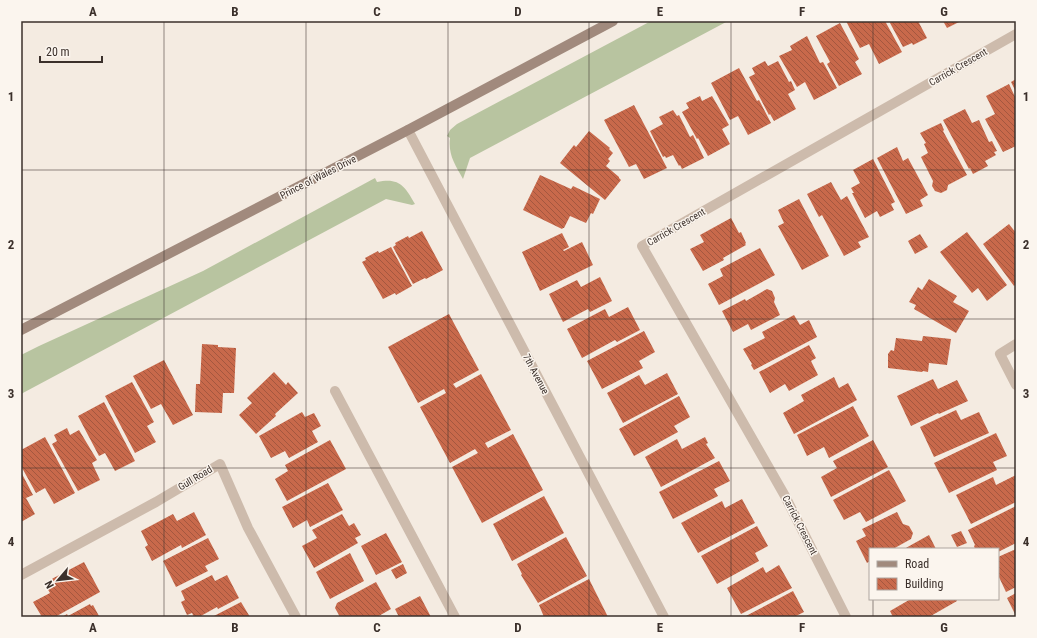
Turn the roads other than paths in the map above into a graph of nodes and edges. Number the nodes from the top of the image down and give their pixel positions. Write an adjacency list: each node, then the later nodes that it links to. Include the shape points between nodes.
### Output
1 (614, 21): 3 (main road, Prince of Wales Drive)
2 (1016, 34): 12 (street, Carrick Crescent, via 642,246 785,496)
3 (408, 130): 4 (main road, Prince of Wales Drive); 11 (street, 7th Avenue)
4 (21, 330)
5 (1016, 344): 6 (street, via 1000,354)
6 (1016, 385)
7 (335, 391): 10 (street)
8 (21, 575): 9 (street, Gull Road, via 156,502 220,464 248,528)
9 (296, 617)
10 (455, 617)
11 (664, 617)
12 (846, 617)

